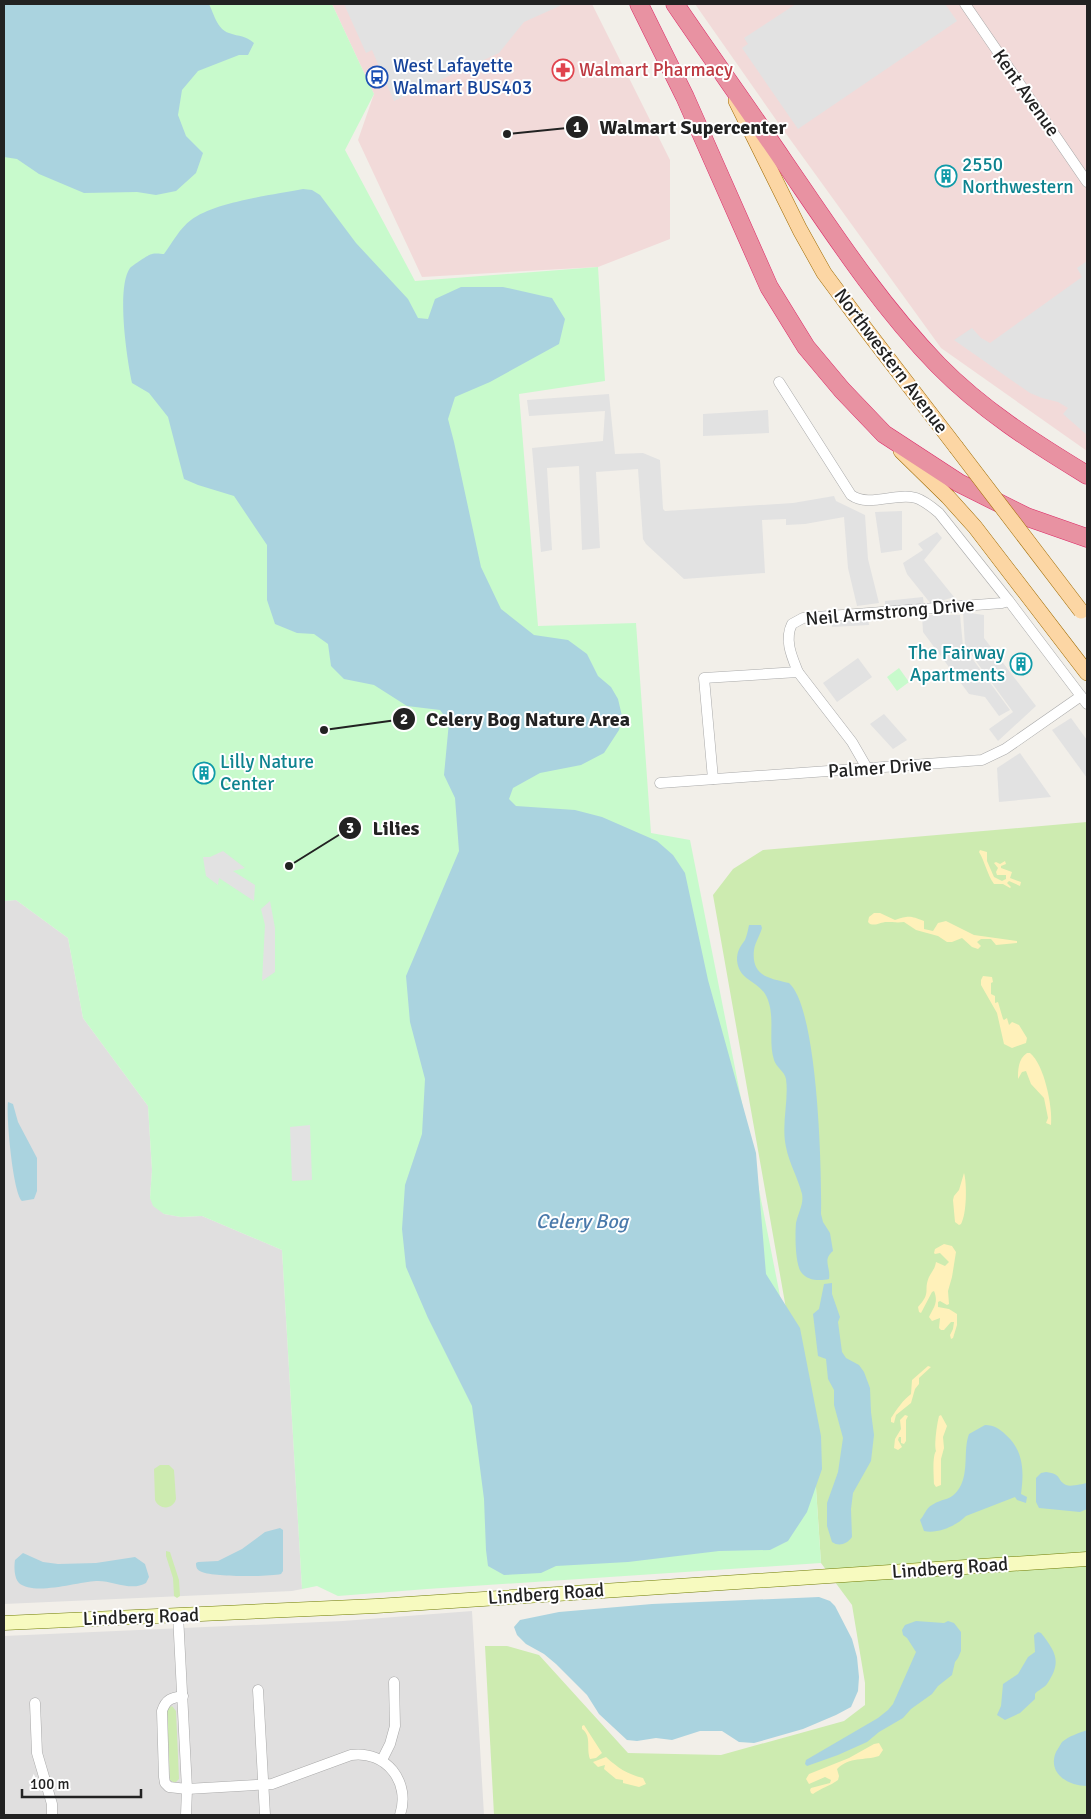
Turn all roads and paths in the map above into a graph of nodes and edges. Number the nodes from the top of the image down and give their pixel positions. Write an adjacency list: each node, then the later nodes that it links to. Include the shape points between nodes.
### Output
1 (639, 4): 7 (highway, via 685,97 769,287 806,347)
2 (675, 4): 4 (highway)
3 (965, 4): 5 (street, Kent Avenue)
4 (728, 81): 8 (highway, via 854,266 939,366 1031,441); 11 (main road, Northwestern Avenue, bridge, via 737,106 824,273)
5 (1087, 182)
6 (779, 382): 10 (street, Neil Armstrong Drive, via 851,495 868,500 907,496 930,505)
7 (884, 434): 9 (highway, via 983,496 1027,517); 13 (main road, via 975,527)
8 (1087, 475)
9 (1087, 538)
10 (1009, 601): 12 (street, Neil Armstrong Drive, via 803,618 792,624 788,637); 14 (street, Neil Armstrong Drive)
11 (1084, 616)
12 (798, 672): 15 (street, Neil Armstrong Drive, via 852,742); 16 (street, via 704,678)
13 (1087, 673)
14 (1084, 700): 15 (street, Palmer Drive, via 1005,750 982,760)
15 (867, 768): 16 (street, Palmer Drive)
16 (713, 779): 17 (street, Palmer Drive)
17 (660, 782)
18 (1087, 1560): 19 (main road, Lindberg Road)
19 (178, 1615): 20 (main road, Lindberg Road); 23 (street)
20 (4, 1623)
21 (394, 1682): 25 (street, via 395,1726)
22 (258, 1690): 26 (street)
23 (183, 1696): 27 (street); 27 (street, via 170,1698 162,1711 164,1777 169,1787)
24 (35, 1703): 28 (street, via 37,1753 52,1804)
25 (382, 1760): 26 (street, via 361,1754 351,1755 272,1784); 31 (street, via 398,1779 402,1790)
26 (263, 1784): 27 (street); 30 (street)
27 (187, 1789): 29 (street)
28 (52, 1815)
29 (186, 1815)
30 (265, 1815)
31 (400, 1815)

